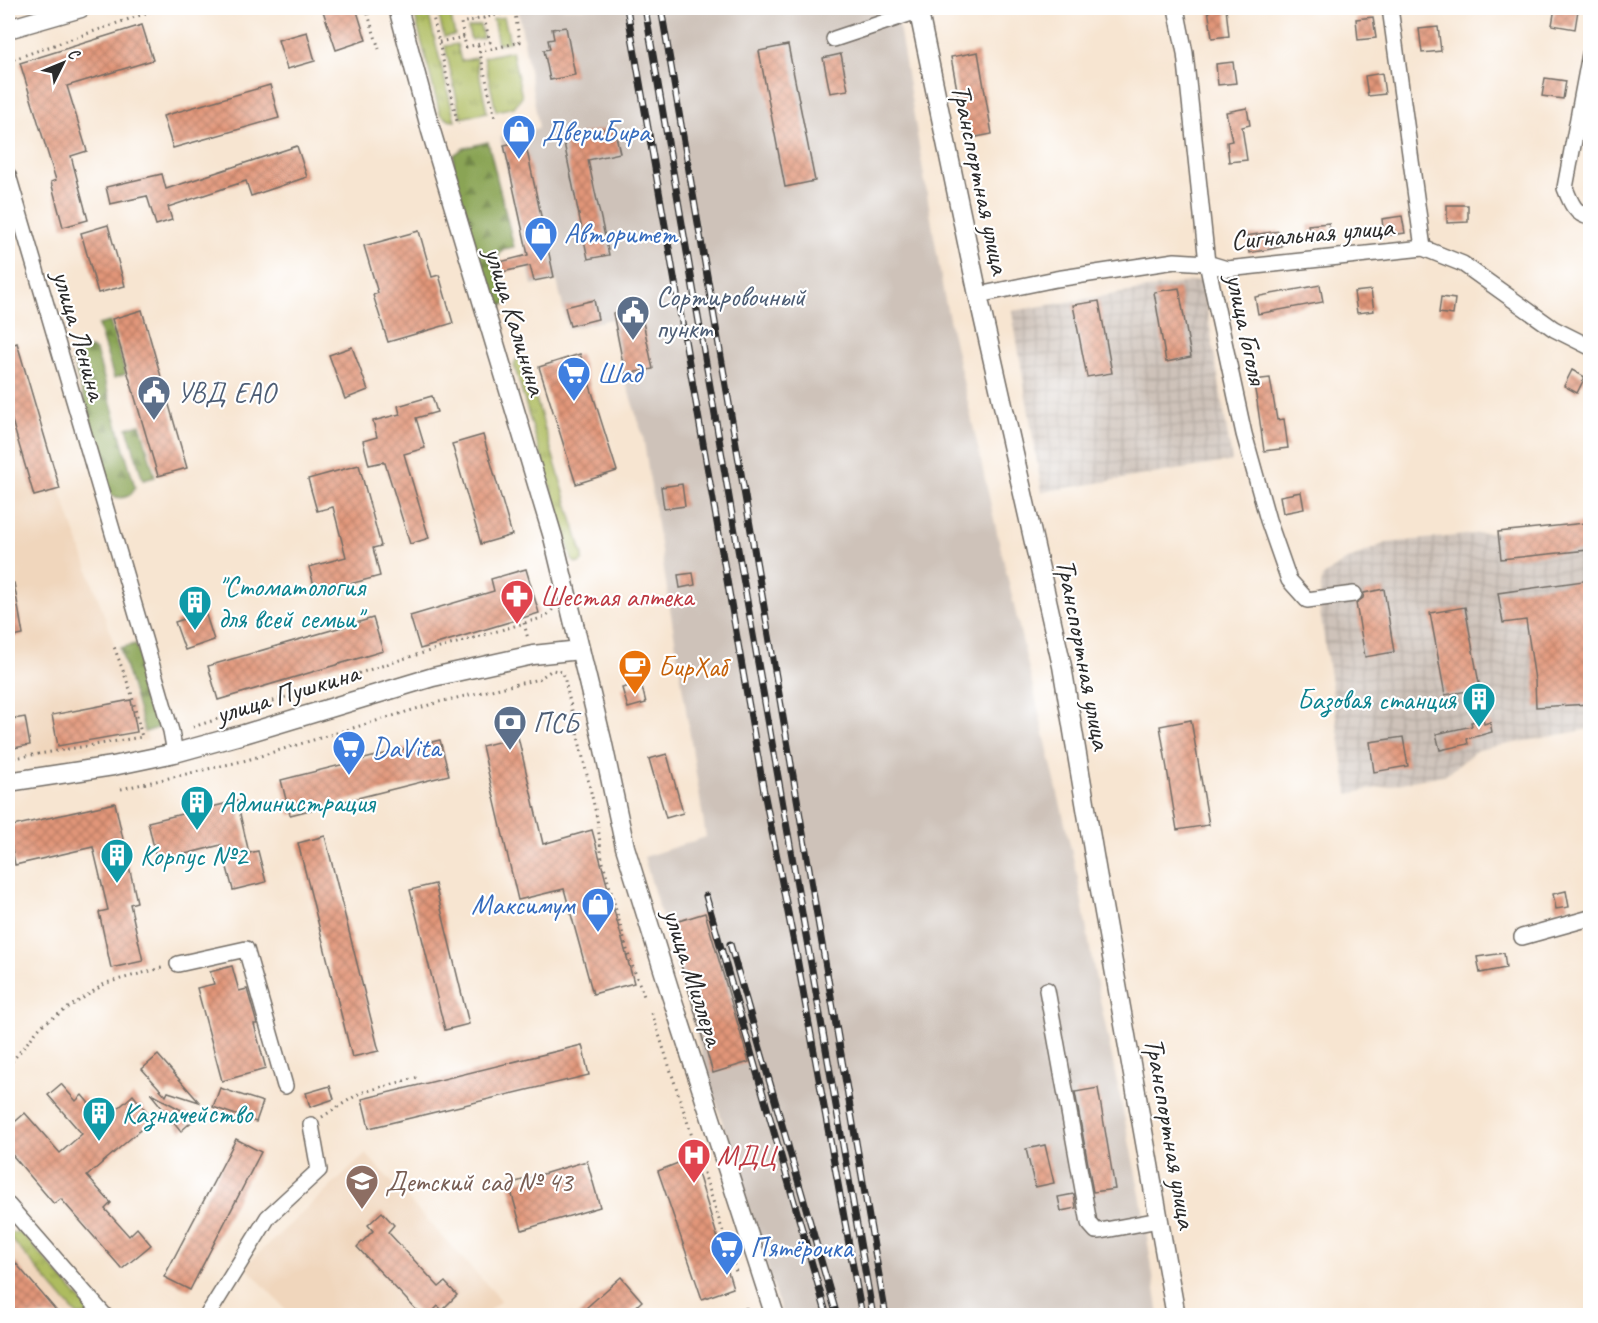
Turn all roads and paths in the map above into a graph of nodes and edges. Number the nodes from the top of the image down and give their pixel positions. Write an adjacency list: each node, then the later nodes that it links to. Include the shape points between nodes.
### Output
1 (81, 8): 13 (main road)
2 (161, 8): 21 (path)
3 (366, 8): 18 (path)
4 (398, 8): 35 (main road, улица Калинина, via 434,142 553,537)
5 (431, 8): 16 (path)
6 (472, 8): 12 (path)
7 (1176, 8): 27 (street, улица Гоголя, via 1185,53)
8 (1390, 8): 26 (street)
9 (514, 9): 11 (path); 19 (path, via 520,42)
10 (918, 9): 15 (street); 28 (main road, Транспортная улица)
11 (484, 18): 12 (path); 17 (path, via 490,42)
12 (475, 20): 14 (path, via 461,23)
13 (8, 29)
14 (464, 37): 16 (path); 17 (path, via 466,47)
15 (834, 39)
16 (439, 42): 23 (path)
17 (478, 45): 19 (path)
18 (379, 49)
19 (479, 52): 22 (path)
20 (1590, 54): 25 (street, via 1565,188 1573,207)
21 (8, 61)
22 (495, 118)
23 (458, 125)
24 (8, 175): 37 (street, улица Ленина)
25 (1590, 217)
26 (1423, 248): 27 (street, Сигнальная улица, via 1227,269); 29 (street, Сигнальная улица, via 1463,264 1554,329)
27 (1207, 262): 28 (street, Сигнальная улица, via 1175,261); 30 (street, улица Гоголя, via 1244,434 1288,580 1307,600)
28 (978, 295): 52 (main road, Транспортная улица, via 1062,666)
29 (1590, 346)
30 (1354, 594)
31 (552, 600): 32 (path, via 554,608 550,613)
32 (524, 623): 33 (path); 36 (path)
33 (528, 639)
34 (113, 644): 38 (path, via 142,737)
35 (580, 650): 37 (main road, улица Пушкина, via 533,655 433,677); 58 (main road, улица Миллера, via 625,847)
36 (193, 727)
37 (175, 753): 39 (main road, улица Пушкина)
38 (8, 759)
39 (8, 782)
40 (121, 789): 45 (path, via 247,760 440,702 538,679 552,670 563,672 597,818 602,859)
41 (1590, 918): 42 (street)
42 (1522, 937)
43 (178, 964): 47 (path, via 106,983 42,1025); 49 (street, via 246,949)
44 (1047, 990): 52 (street, via 1089,1223 1100,1232)
45 (644, 996)
46 (652, 1013): 53 (path)
47 (8, 1066)
48 (419, 1077): 50 (path, via 360,1093)
49 (285, 1086)
50 (311, 1125): 56 (street, via 319,1170 268,1217)
51 (8, 1205): 55 (street)
52 (1158, 1220): 59 (main road, Транспортная улица)
53 (737, 1275)
54 (746, 1307): 57 (path)
55 (105, 1316)
56 (207, 1316)
57 (746, 1316)
58 (775, 1316)
59 (1176, 1316)

